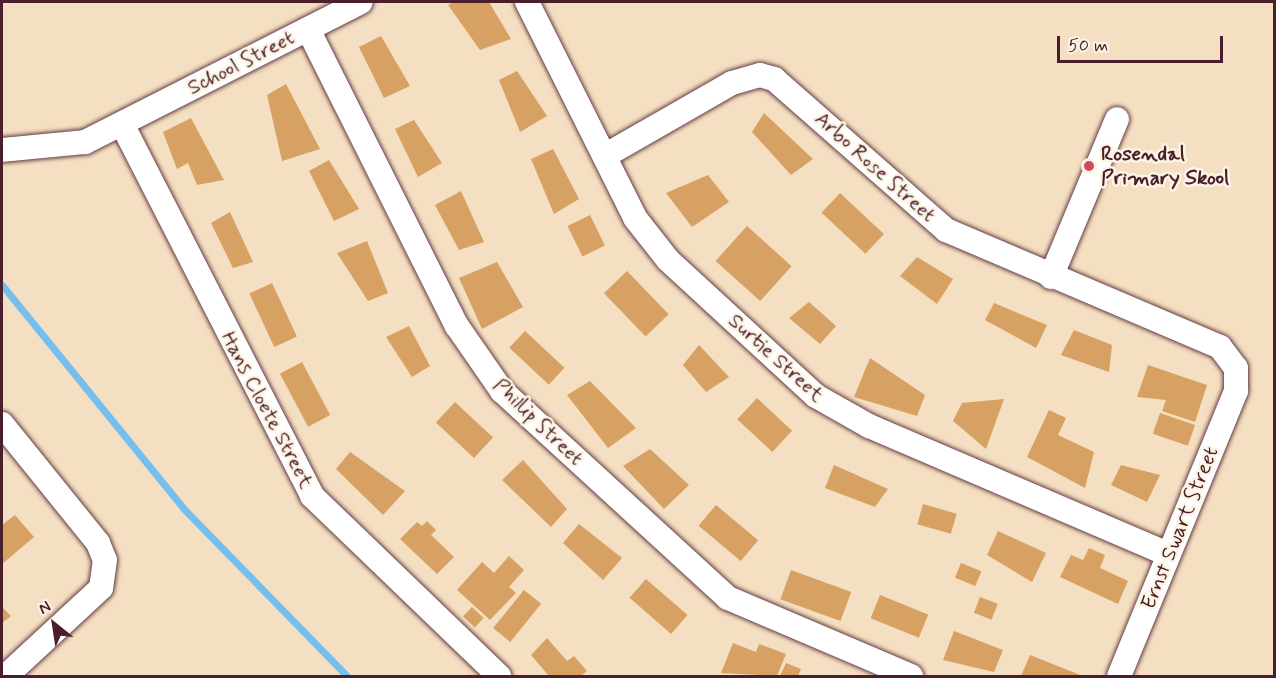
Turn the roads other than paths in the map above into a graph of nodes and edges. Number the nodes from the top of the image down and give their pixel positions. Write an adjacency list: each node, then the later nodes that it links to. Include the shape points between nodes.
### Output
1 (361, 2): 3 (street, School Street)
2 (527, 2): 7 (street, Surtie Street)
3 (308, 29): 5 (street, School Street); 14 (street, Phillip Street, via 457,326 502,391 728,598)
4 (1117, 119): 8 (street)
5 (122, 124): 6 (street, School Street, via 74,145); 13 (street, Hans Cloete Street, via 312,496)
6 (2, 150)
7 (608, 154): 8 (street, Arbo Rose Street, via 732,83 767,77 788,87 946,230); 11 (street, Surtie Street, via 635,218 668,260 838,412)
8 (1051, 277): 9 (street, Arbo Rose Street, via 1220,347)
9 (1237, 378): 11 (street, Ernst Swart Street)
10 (2, 424): 12 (street, via 98,543 105,560 101,588)
11 (1167, 554): 15 (street, Ernst Swart Street)
12 (6, 676)
13 (498, 676)
14 (911, 676)
15 (1119, 676)

